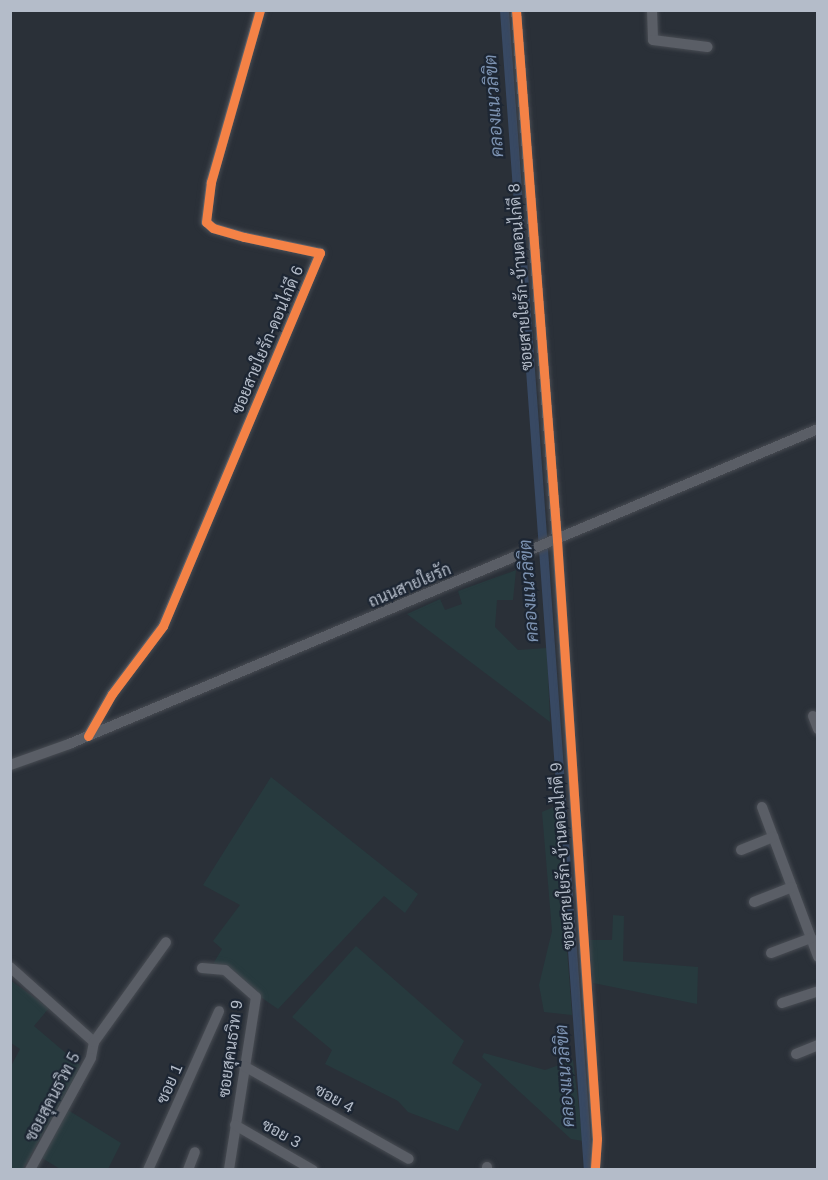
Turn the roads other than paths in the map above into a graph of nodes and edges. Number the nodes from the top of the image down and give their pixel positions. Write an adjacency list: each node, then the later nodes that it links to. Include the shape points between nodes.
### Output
1 (260, 10): 9 (street, ซอยสายใยรัก-ดอนไก่ดี 6, via 211,182 206,222 233,234 320,253 163,626 112,694)
2 (516, 10): 6 (street, ซอยสายใยรัก-บ้านดอนไก่ดี 8)
3 (652, 10): 4 (street, via 653,40)
4 (708, 47)
5 (818, 429): 6 (street, ถนนสายใยรัก)
6 (554, 542): 9 (street, ถนนสายใยรัก); 37 (street, ซอยสายใยรัก-บ้านดอนไก่ดี 9, via 597,1139)
7 (813, 716): 8 (street)
8 (818, 729)
9 (87, 736): 10 (street, ถนนสายใยรัก)
10 (10, 765)
11 (762, 807): 12 (street)
12 (773, 837): 13 (street); 14 (street)
13 (741, 850)
14 (792, 887): 15 (street); 16 (street)
15 (754, 902)
16 (810, 938): 18 (street); 19 (street)
17 (166, 942): 25 (street)
18 (771, 953)
19 (818, 957)
20 (10, 967): 25 (street, ซอยสุคนธวิท 5)
21 (202, 968): 28 (street, ซอยสุคนธวิท 9, via 225,970 255,997)
22 (818, 991): 23 (street)
23 (782, 1003)
24 (219, 1011): 33 (street, ซอย 1)
25 (94, 1042): 32 (street, ซอยสุคนธวิท 5, via 91,1058)
26 (818, 1045): 27 (street)
27 (796, 1054)
28 (244, 1066): 29 (street, ซอยสุคนธวิท 9); 31 (street, ซอย 4)
29 (235, 1125): 35 (street, ซอยสุคนธวิท 9); 36 (street, ซอย 3)
30 (195, 1152): 34 (street)
31 (409, 1159)
32 (30, 1170)
33 (148, 1170)
34 (188, 1170)
35 (229, 1170)
36 (313, 1170)
37 (595, 1170)

